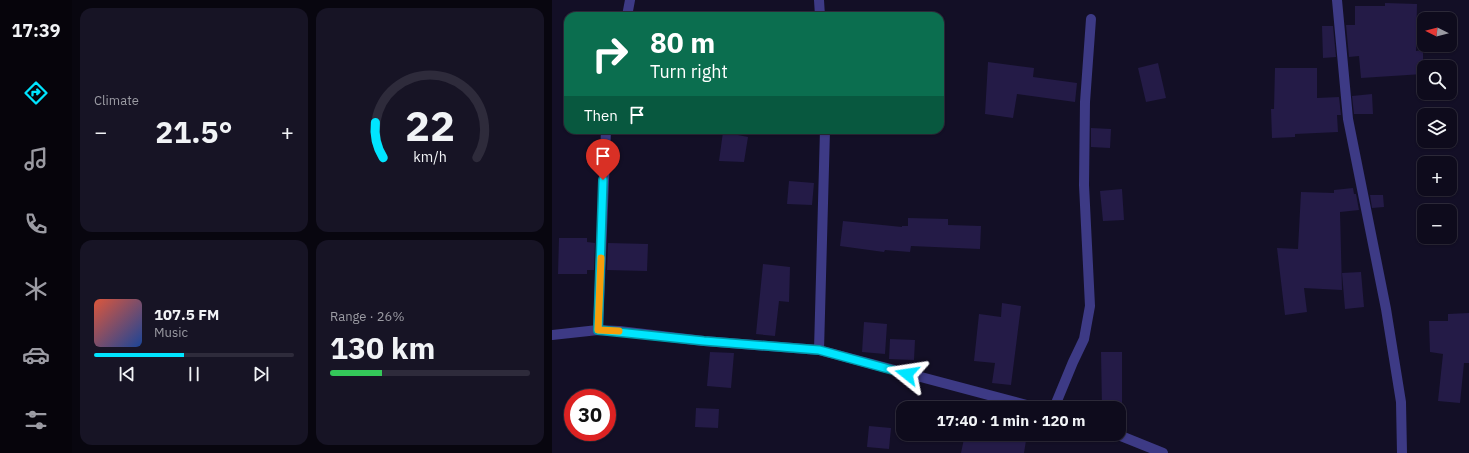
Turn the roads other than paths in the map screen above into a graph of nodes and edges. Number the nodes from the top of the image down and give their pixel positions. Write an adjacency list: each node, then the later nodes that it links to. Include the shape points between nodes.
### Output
1 (630, 0): 4 (street)
2 (819, 0): 5 (street)
3 (1337, 0): 17 (street, via 1348,118 1386,309 1401,402)
4 (628, 12)
5 (820, 12)
6 (1091, 19): 13 (street, via 1085,102 1084,185 1090,306 1084,339)
7 (606, 134): 9 (street)
8 (825, 134): 11 (street)
9 (598, 330): 10 (street); 11 (street)
10 (552, 335)
11 (819, 350): 12 (street)
12 (1012, 401)
13 (1057, 401)
14 (1126, 440): 15 (street)
15 (1140, 449): 16 (street)
16 (1163, 453)
17 (1402, 453)

